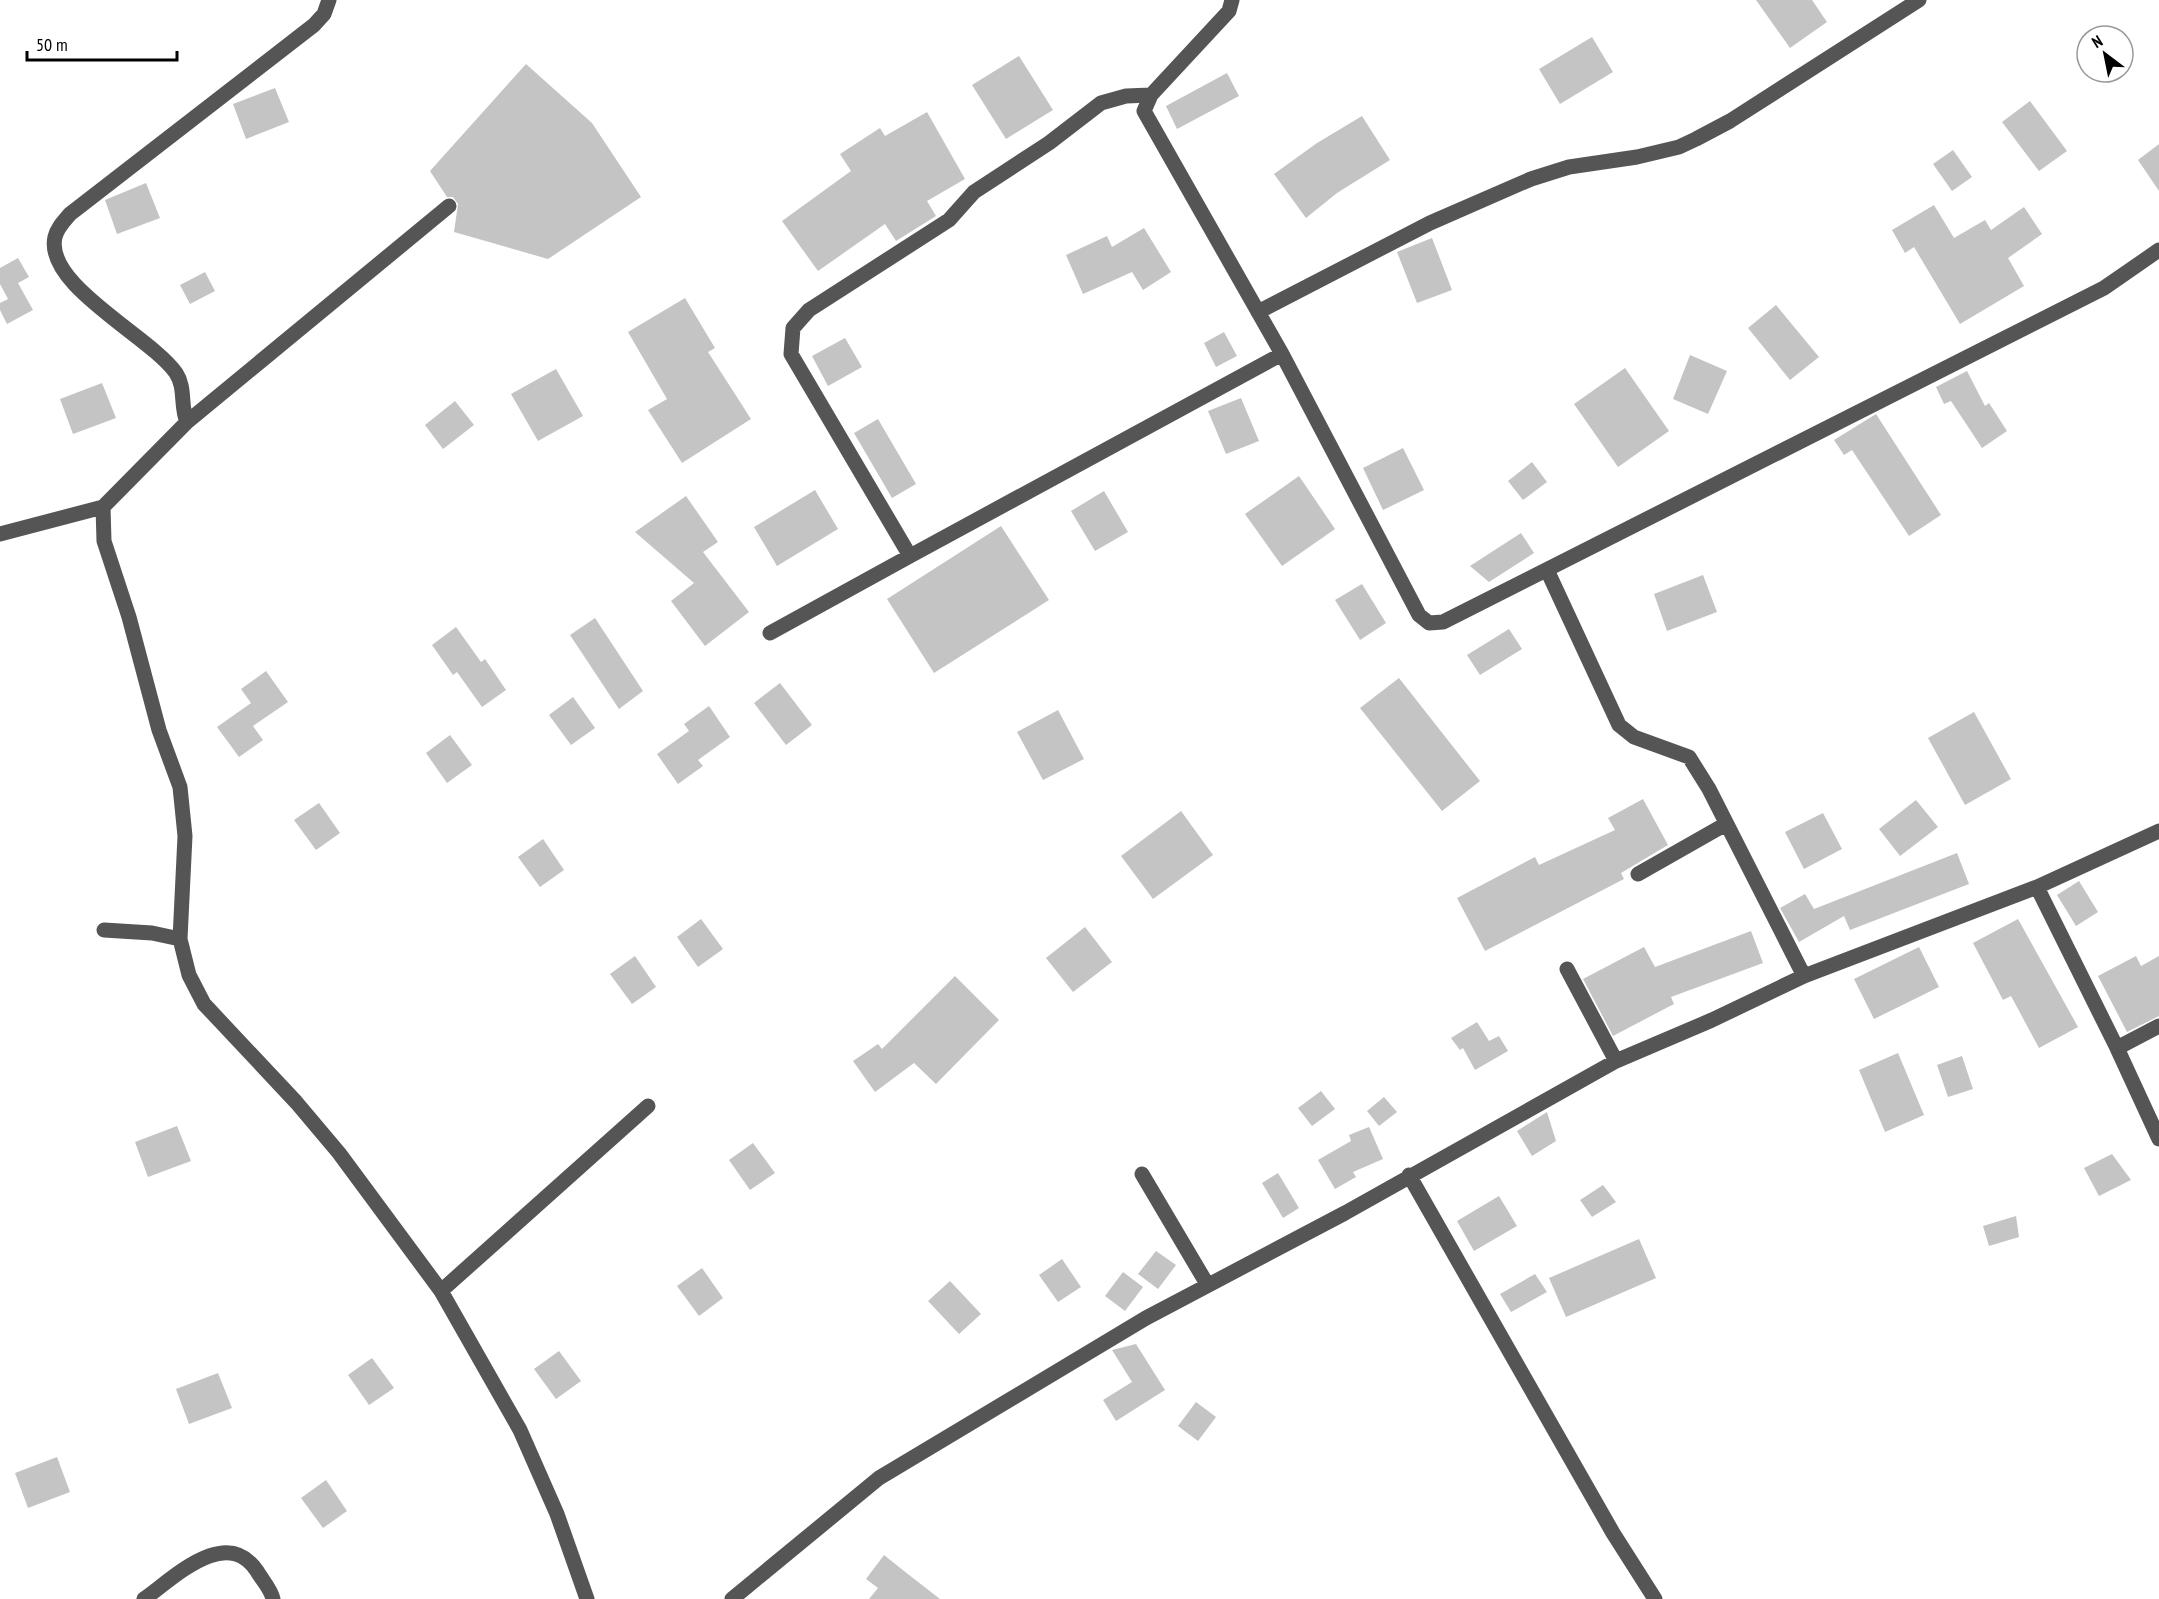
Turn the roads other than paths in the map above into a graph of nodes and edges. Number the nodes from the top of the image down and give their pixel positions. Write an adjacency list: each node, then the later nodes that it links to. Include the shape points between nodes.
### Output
1 (329, 0): 9 (street, via 314,25 70,214 55,236 56,261 67,277 142,339 177,375)
2 (1233, 0): 4 (street, via 1229,11)
3 (1919, 0): 7 (street, via 1696,139 1637,157 1569,167 1531,178 1430,224)
4 (1151, 96): 7 (street, via 1144,111); 12 (street, via 1126,96 1101,103 974,192 949,220 809,310 793,328 791,354)
5 (449, 206): 9 (street)
6 (2159, 250): 13 (street, via 2104,288)
7 (1258, 312): 8 (street)
8 (1282, 354): 12 (street); 13 (street, via 1419,615 1429,622 1443,622)
9 (187, 422): 10 (street)
10 (103, 507): 11 (street); 20 (street, via 104,541 159,730 180,787 185,836)
11 (0, 534)
12 (910, 556): 14 (street)
13 (1547, 570): 15 (street, via 1619,725 1634,737 1689,756)
14 (770, 633)
15 (1726, 824): 17 (street); 22 (street)
16 (2159, 831): 18 (street)
17 (1638, 874)
18 (2037, 888): 22 (street); 24 (street)
19 (104, 930): 20 (street)
20 (180, 939): 31 (street, via 189,975 204,1004 339,1153)
21 (1567, 969): 25 (street)
22 (1804, 976): 25 (street)
23 (2159, 1026): 24 (street)
24 (2117, 1048): 27 (street)
25 (1616, 1060): 29 (street)
26 (648, 1106): 31 (street)
27 (2159, 1139)
28 (1142, 1174): 30 (street)
29 (1409, 1175): 30 (street, via 1345,1213); 36 (street)
30 (1207, 1284): 35 (street, via 879,1478)
31 (441, 1291): 34 (street, via 520,1430 557,1514)
32 (144, 1599): 33 (street, via 204,1556 224,1551 250,1561)
33 (273, 1599)
34 (587, 1599)
35 (732, 1599)
36 (1655, 1599)

